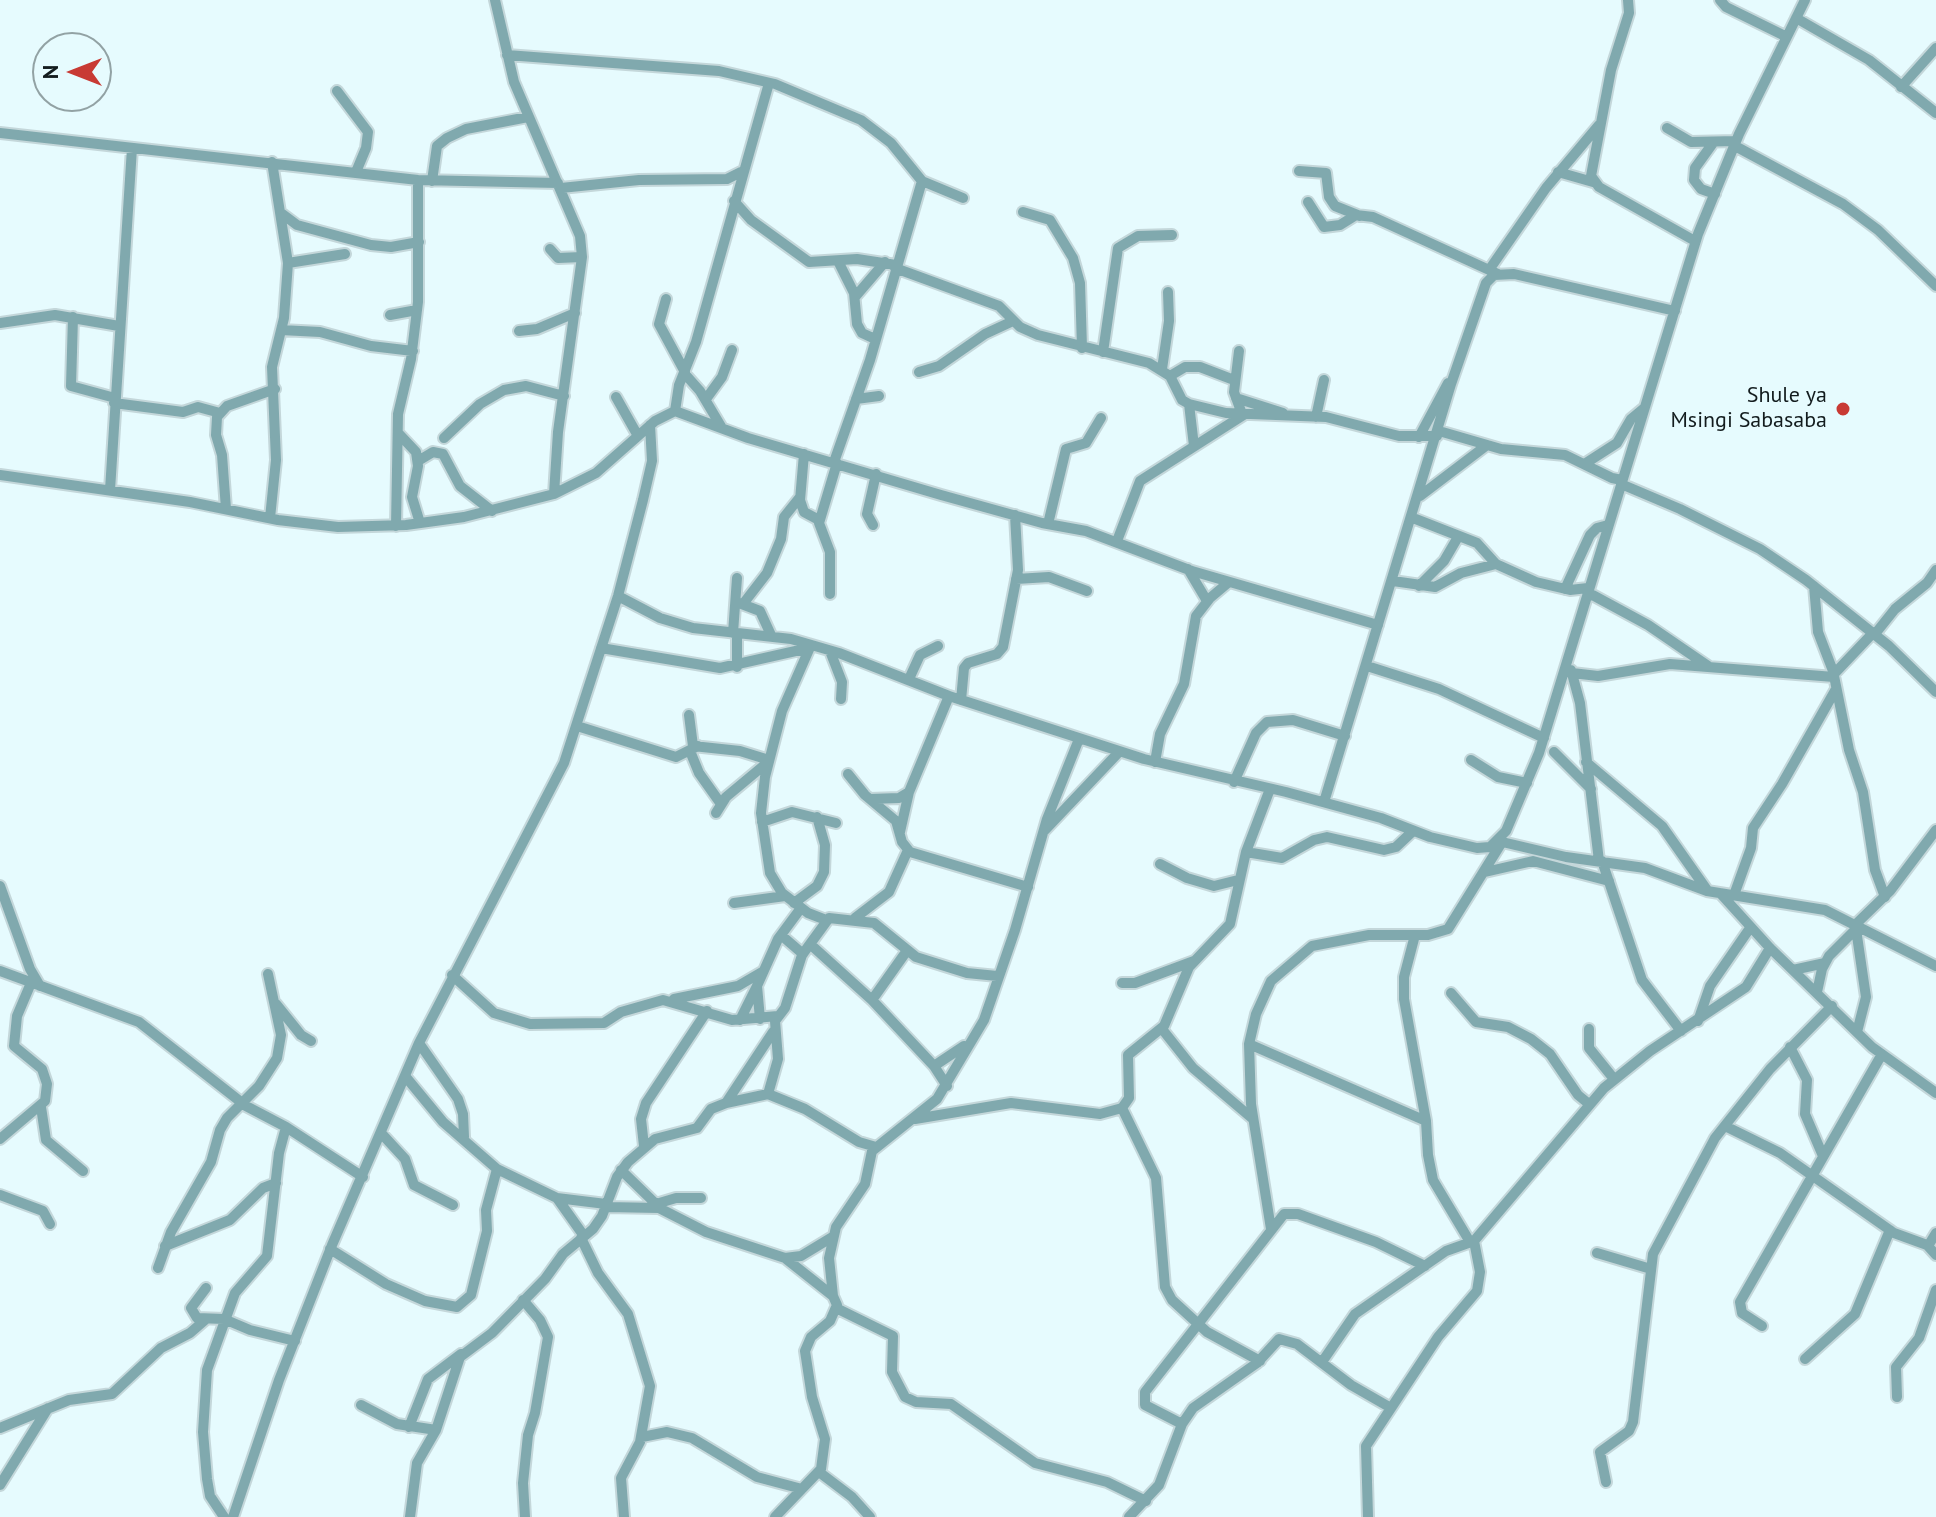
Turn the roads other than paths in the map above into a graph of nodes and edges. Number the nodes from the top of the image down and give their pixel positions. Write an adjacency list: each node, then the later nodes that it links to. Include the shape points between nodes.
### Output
1 (495, 0): 8 (street)
2 (1628, 0): 14 (street)
3 (1720, 0): 6 (street)
4 (1805, 0): 5 (street)
5 (1796, 18): 6 (street); 10 (street, via 1869,60)
6 (1785, 36): 18 (street)
7 (1936, 48): 10 (street)
8 (507, 55): 9 (street, via 719,71); 13 (street)
9 (769, 83): 23 (street); 27 (street, via 861,120 891,143)
10 (1901, 87): 12 (street)
11 (337, 91): 22 (street, via 368,132)
12 (1936, 113)
13 (528, 117): 26 (street, via 447,138 437,146); 29 (street)
14 (1601, 123): 24 (street); 28 (street, via 1590,166)
15 (1667, 128): 17 (street, via 1691,142)
16 (0, 133): 19 (street)
17 (1713, 143): 18 (street); 30 (street, via 1695,168 1694,180)
18 (1736, 144): 30 (street); 47 (street, via 1843,204)
19 (132, 148): 20 (street); 58 (street)
20 (272, 162): 22 (street); 35 (street)
21 (1299, 171): 36 (street, via 1326,173 1335,206)
22 (356, 172): 25 (street)
23 (741, 172): 29 (street, via 727,179); 32 (street)
24 (1558, 172): 28 (street); 46 (street)
25 (418, 180): 26 (street); 39 (street)
26 (432, 181): 29 (street)
27 (922, 181): 31 (street); 45 (street)
28 (1593, 182): 38 (street)
29 (560, 186): 42 (street, via 580,236)
30 (1715, 194): 38 (street)
31 (963, 198)
32 (734, 201): 43 (street, via 800,257); 67 (street)
33 (1308, 202): 36 (street, via 1324,227)
34 (1023, 212): 62 (street, via 1050,220 1073,258 1080,283)
35 (281, 213): 39 (street, via 297,225 371,245); 44 (street)
36 (1360, 216): 46 (street, via 1391,223)
37 (1172, 235): 66 (street, via 1138,236 1118,248)
38 (1695, 241): 52 (street)
39 (419, 242): 51 (street)
40 (550, 249): 42 (street, via 558,258)
41 (345, 254): 44 (street)
42 (582, 257): 53 (street)
43 (838, 261): 45 (street); 49 (street)
44 (288, 263): 59 (street)
45 (892, 265): 49 (street); 56 (street, via 999,306); 61 (street)
46 (1494, 272): 52 (street, via 1554,280); 70 (street)
47 (1936, 286)
48 (1168, 292): 69 (street)
49 (855, 297): 61 (street, via 857,324)
50 (666, 299): 67 (street, via 659,324)
51 (417, 310): 54 (street); 64 (street)
52 (1675, 311): 82 (street)
53 (575, 313): 60 (street); 74 (street)
54 (390, 315)
55 (73, 317): 57 (street); 58 (street); 80 (street, via 70,383)
56 (1013, 321): 62 (street); 68 (street, via 939,366)
57 (0, 323)
58 (119, 326): 80 (street)
59 (281, 330): 64 (street, via 320,332); 73 (street, via 272,367)
60 (519, 331)
61 (875, 339): 79 (street)
62 (1082, 348): 66 (street)
63 (732, 350): 78 (street)
64 (413, 351): 92 (street, via 398,414)
65 (1239, 351): 71 (street)
66 (1103, 352): 69 (street)
67 (684, 372): 78 (street); 83 (street)
68 (919, 372)
69 (1166, 373): 71 (street, via 1200,367); 81 (street)
70 (1453, 377): 91 (street); 94 (street)
71 (1234, 380): 77 (street)
72 (1324, 380): 87 (street)
73 (275, 389): 84 (street); 114 (street)
74 (564, 396): 95 (street, via 526,386 504,390 480,404); 108 (street)
75 (879, 396): 79 (street)
76 (616, 397): 93 (street)
77 (1236, 398): 85 (street); 86 (street)
78 (706, 399): 90 (street)
79 (856, 399): 100 (street)
80 (114, 401): 84 (street); 107 (street)
81 (1189, 404): 85 (street); 97 (street)
82 (1643, 409): 101 (street, via 1617,443); 102 (street)
83 (675, 411): 89 (street); 90 (street)
84 (220, 413): 111 (street, via 216,435)
85 (1244, 414): 86 (street); 97 (street)
86 (1287, 416): 87 (street)
87 (1316, 417): 94 (street)
88 (1101, 418): 118 (street, via 1086,443 1066,449)
89 (650, 425): 93 (street); 137 (street, via 652,461)
90 (722, 428): 98 (street)
91 (1438, 433): 94 (street); 96 (street); 109 (street)
92 (399, 434): 99 (street, via 412,445); 121 (street)
93 (638, 436): 108 (street, via 596,473)
94 (1419, 437)
95 (444, 438)
96 (1487, 445): 101 (street, via 1565,455); 109 (street)
97 (1194, 446): 123 (street, via 1140,481)
98 (804, 454): 100 (street); 110 (street)
99 (418, 461): 112 (street, via 433,452 443,454 460,486); 117 (street, via 412,497)
100 (835, 463): 103 (street); 116 (street)
101 (1586, 463): 105 (street)
102 (1627, 463): 105 (street); 106 (street)
103 (876, 474): 113 (street); 119 (street, via 867,514)
104 (0, 475): 107 (street)
105 (1606, 475): 106 (street)
106 (1621, 482): 120 (street); 132 (street, via 1760,549)
107 (110, 490): 111 (street)
108 (554, 494): 112 (street)
109 (1420, 496): 115 (street)
110 (800, 497): 116 (street, via 804,512); 139 (street, via 784,517 767,573)
111 (226, 509): 114 (street)
112 (492, 511): 117 (street)
113 (1015, 515): 118 (street); 128 (street, via 1020,550)
114 (270, 518): 121 (street, via 338,527)
115 (1413, 518): 122 (street); 129 (street)
116 (819, 520): 136 (street, via 830,552)
117 (420, 523): 121 (street)
118 (1048, 524): 123 (street)
119 (873, 525)
120 (1608, 525): 133 (street, via 1590,535); 134 (street)
121 (396, 526)
122 (1458, 537): 124 (street, via 1477,543); 131 (street)
123 (1117, 541): 125 (street)
124 (1496, 564): 131 (street, via 1435,587); 133 (street)
125 (1188, 569): 130 (street); 138 (street)
126 (1936, 570): 142 (street)
127 (737, 578): 139 (street)
128 (1016, 579): 135 (street, via 1049,577); 158 (street, via 1003,647 964,668)
129 (1393, 581): 131 (street); 140 (street)
130 (1229, 582): 138 (street); 140 (street)
131 (1419, 586)
132 (1814, 586): 142 (street); 154 (street, via 1818,632)
133 (1565, 589): 134 (street)
134 (1588, 590): 148 (street); 150 (street)
135 (1087, 591)
136 (830, 594)
137 (618, 596): 141 (street, via 660,618); 146 (street)
138 (1207, 601): 169 (street, via 1193,626 1190,662 1160,734)
139 (740, 603): 141 (street); 143 (street, via 760,611)
140 (1378, 625): 149 (street)
141 (735, 633): 143 (street); 151 (street)
142 (1874, 633): 154 (street); 155 (street)
143 (771, 635): 144 (street)
144 (810, 646): 147 (street); 151 (street); 168 (street, via 782,711)
145 (938, 646): 153 (street, via 920,655)
146 (601, 648): 151 (street, via 678,664); 160 (street)
147 (830, 651): 153 (street); 157 (street, via 842,682)
148 (1568, 661): 152 (street); 163 (street)
149 (1367, 666): 161 (street); 163 (street, via 1439,689)
150 (1708, 666): 152 (street, via 1660,664 1598,676); 154 (street)
151 (737, 667)
152 (1572, 673): 170 (street)
153 (909, 679): 156 (street)
154 (1834, 680): 198 (street, via 1753,828); 199 (street)
155 (1936, 692)
156 (949, 696): 158 (street); 176 (street)
157 (841, 699)
158 (961, 700): 162 (street)
159 (689, 715): 164 (street)
160 (577, 726): 164 (street, via 676,757); 222 (street, via 564,763)
161 (1345, 736): 172 (street, via 1293,720 1267,722 1256,733); 178 (street)
162 (1079, 739): 165 (street); 183 (street)
163 (1543, 741): 166 (street); 173 (street)
164 (694, 749): 168 (street, via 754,753); 168 (street, via 699,773 719,808)
165 (1119, 752): 169 (street); 183 (street)
166 (1554, 752): 170 (street); 175 (street)
167 (1471, 760): 173 (street, via 1498,777)
168 (769, 761): 180 (street)
169 (1155, 762): 172 (street)
170 (1586, 762): 175 (street); 196 (street, via 1662,826)
171 (848, 774): 177 (street)
172 (1234, 782): 174 (street)
173 (1527, 783): 186 (street)
174 (1270, 789): 178 (street); 188 (street)
175 (1591, 789): 189 (street)
176 (909, 792): 177 (street, via 899,798); 185 (street)
177 (870, 799): 185 (street)
178 (1324, 802): 184 (street)
179 (817, 817): 180 (street, via 792,812); 181 (street); 202 (street, via 825,845 824,872 817,886)
180 (762, 822): 202 (street, via 770,873)
181 (836, 823)
182 (1936, 830): 199 (street)
183 (1043, 831): 195 (street)
184 (1413, 831): 186 (street, via 1477,848); 188 (street, via 1396,847 1384,850 1327,837 1282,858)
185 (900, 832): 187 (street)
186 (1500, 842): 189 (street); 191 (street)
187 (908, 850): 195 (street); 204 (street, via 889,892)
188 (1246, 852): 192 (street)
189 (1600, 861): 193 (street); 196 (street, via 1645,868)
190 (1160, 864): 192 (street, via 1214,886)
191 (1485, 872): 193 (street, via 1533,861); 209 (street, via 1453,924)
192 (1238, 880): 214 (street, via 1227,932)
193 (1609, 881): 240 (street, via 1642,980)
194 (0, 886): 200 (street)
195 (1028, 887): 223 (street)
196 (1707, 891): 197 (street)
197 (1720, 893): 198 (street); 207 (street)
198 (1734, 895): 206 (street, via 1825,910)
199 (1885, 897): 206 (street)
200 (4, 901): 203 (street); 225 (street)
201 (734, 903): 202 (street)
202 (793, 903): 205 (street); 208 (street)
203 (0, 915)
204 (855, 918): 205 (street); 212 (street, via 884,929)
205 (826, 920): 210 (street)
206 (1857, 926): 215 (street); 217 (street); 242 (street, via 1866,997)
207 (1750, 928): 211 (street); 237 (street, via 1710,986)
208 (781, 935): 213 (street); 220 (street)
209 (1415, 935): 246 (street, via 1346,938 1300,953 1271,981); 262 (street, via 1404,999)
210 (810, 944): 213 (street); 230 (street)
211 (1770, 948): 216 (street); 218 (street)
212 (906, 952): 223 (street, via 940,966); 230 (street)
213 (803, 954): 234 (street)
214 (1196, 960): 224 (street); 238 (street)
215 (1936, 966)
216 (1791, 967): 217 (street); 218 (street); 227 (street)
217 (1822, 968): 227 (street)
218 (1760, 970): 237 (street, via 1746,987)
219 (0, 971): 225 (street)
220 (762, 972): 226 (street); 229 (street, via 744,984)
221 (268, 974): 231 (street)
222 (452, 975): 229 (street, via 494,1013 530,1024 597,1024 635,1007); 244 (street)
223 (997, 976): 245 (street, via 984,1020)
224 (1122, 983)
225 (36, 984): 255 (street, via 139,1022); 258 (street, via 17,1016 14,1046 42,1069 47,1084)
226 (757, 986): 235 (street); 236 (street)
227 (1813, 988): 232 (street)
228 (1451, 993): 257 (street, via 1476,1022 1508,1027 1550,1054)
229 (672, 1000): 233 (street)
230 (872, 1000): 249 (street)
231 (275, 1003): 243 (street); 255 (street, via 281,1049 266,1078)
232 (1832, 1006): 242 (street); 247 (street)
233 (707, 1011): 236 (street); 268 (street, via 646,1103 641,1119)
234 (778, 1016): 235 (street); 241 (street)
235 (760, 1019): 236 (street)
236 (740, 1020)
237 (1698, 1021): 240 (street)
238 (1162, 1029): 259 (street, via 1128,1055 1129,1098); 261 (street, via 1193,1068)
239 (1589, 1029): 251 (street, via 1589,1048)
240 (1681, 1031): 251 (street)
241 (773, 1032): 254 (street, via 778,1059); 256 (street)
242 (1857, 1032): 248 (street)
243 (311, 1041)
244 (419, 1043): 250 (street); 266 (street, via 458,1099)
245 (969, 1043): 249 (street); 252 (street)
246 (1249, 1044): 261 (street); 262 (street)
247 (1790, 1047): 263 (street); 270 (street, via 1807,1080 1805,1114)
248 (1882, 1054): 253 (street); 270 (street)
249 (934, 1066): 252 (street)
250 (405, 1076): 265 (street); 266 (street, via 443,1122)
251 (1614, 1079): 257 (street)
252 (947, 1086): 260 (street)
253 (1936, 1093)
254 (768, 1094): 256 (street); 269 (street)
255 (243, 1103): 264 (street); 290 (street, via 220,1130 211,1162)
256 (726, 1103): 268 (street, via 711,1109 697,1128 662,1135)
257 (1589, 1104): 289 (street)
258 (41, 1107): 267 (street); 273 (street, via 46,1140)
259 (1122, 1108): 260 (street, via 1100,1114 1011,1103); 307 (street, via 1156,1178 1165,1287)
260 (913, 1119): 269 (street)
261 (1254, 1120): 284 (street)
262 (1426, 1121): 289 (street, via 1433,1180)
263 (1725, 1126): 274 (street); 300 (street, via 1704,1153 1653,1254)
264 (286, 1127): 275 (street); 276 (street)
265 (381, 1133): 275 (street); 280 (street, via 405,1159 414,1185)
266 (464, 1137): 271 (street)
267 (0, 1139)
268 (644, 1146): 272 (street)
269 (876, 1147): 287 (street, via 865,1184)
270 (1823, 1156): 274 (street)
271 (497, 1169): 278 (street); 293 (street, via 471,1295 457,1307 425,1301 386,1284)
272 (621, 1170): 281 (street); 282 (street)
273 (83, 1171)
274 (1813, 1174): 285 (street); 308 (street, via 1740,1302 1742,1313)
275 (363, 1177): 293 (street)
276 (276, 1183): 290 (street, via 224,1223); 305 (street, via 267,1256 235,1293)
277 (0, 1195): 283 (street, via 43,1211)
278 (557, 1198): 281 (street); 288 (street)
279 (701, 1198): 282 (street, via 676,1198)
280 (453, 1205)
281 (606, 1205): 282 (street); 288 (street)
282 (657, 1206): 296 (street, via 706,1232)
283 (50, 1224)
284 (1271, 1229): 298 (street, via 1284,1214 1298,1214); 307 (street)
285 (1890, 1230): 291 (street); 311 (street, via 1860,1307)
286 (1936, 1233): 291 (street)
287 (834, 1236): 296 (street, via 801,1256); 304 (street, via 829,1258)
288 (582, 1237): 303 (street); 322 (street, via 631,1323 650,1386)
289 (1472, 1242): 292 (street); 297 (street)
290 (165, 1246): 299 (street)
291 (1928, 1246): 295 (street)
292 (1454, 1247): 297 (street); 298 (street)
293 (330, 1249): 309 (street)
294 (1597, 1253): 300 (street)
295 (1936, 1255)
296 (785, 1258): 304 (street)
297 (1476, 1260): 317 (street, via 1477,1291 1438,1337)
298 (1425, 1266): 313 (street, via 1350,1318)
299 (158, 1268)
300 (1651, 1269): 324 (street, via 1633,1422 1600,1452)
301 (206, 1288): 306 (street, via 191,1308 193,1315)
302 (1936, 1290): 314 (street, via 1919,1338 1896,1367)
303 (523, 1300): 310 (street, via 492,1333); 331 (street, via 548,1337 528,1435)
304 (835, 1302): 323 (street, via 830,1321 805,1345 809,1384 825,1439); 327 (street, via 893,1336 892,1372 911,1401 951,1404 1035,1463 1107,1482)
305 (224, 1319): 306 (street); 309 (street); 328 (street, via 207,1370 203,1432 210,1496)
306 (205, 1320): 316 (street, via 161,1348 112,1394)
307 (1199, 1325): 312 (street); 318 (street, via 1160,1368 1142,1398 1145,1405)
308 (1762, 1326)
309 (295, 1341): 329 (street)
310 (465, 1351): 319 (street, via 428,1379); 321 (street)
311 (1805, 1359)
312 (1260, 1361): 313 (street, via 1284,1339); 318 (street, via 1193,1408)
313 (1322, 1362): 317 (street)
314 (1897, 1397)
315 (361, 1405): 319 (street)
316 (48, 1407): 320 (street); 325 (street)
317 (1391, 1408): 336 (street, via 1366,1446)
318 (1182, 1424): 327 (street, via 1159,1485)
319 (409, 1427): 321 (street)
320 (0, 1428)
321 (436, 1430): 330 (street, via 417,1463)
322 (642, 1437): 326 (street, via 667,1432 692,1438 757,1477); 332 (street, via 621,1478)
323 (819, 1472): 326 (street); 334 (street)
324 (1606, 1482)
325 (0, 1485)
326 (802, 1489): 333 (street)
327 (1146, 1501): 335 (street)
328 (224, 1517)
329 (233, 1517)
330 (410, 1517)
331 (525, 1517)
332 (624, 1517)
333 (775, 1517)
334 (870, 1517)
335 (1129, 1517)
336 (1368, 1517)

